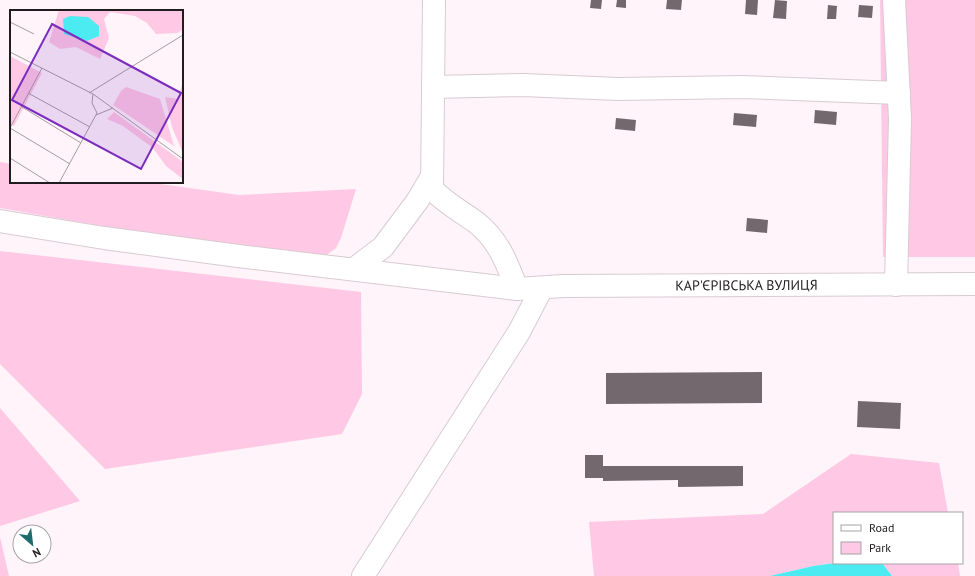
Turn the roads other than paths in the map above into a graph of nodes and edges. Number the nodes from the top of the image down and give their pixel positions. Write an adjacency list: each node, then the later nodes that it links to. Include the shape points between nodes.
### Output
1 (434, 0): 3 (street)
2 (894, 0): 4 (street)
3 (433, 87): 4 (street, via 742,87); 5 (street)
4 (899, 93): 9 (street)
5 (432, 176): 7 (street, via 418,200 382,247); 11 (street, via 432,189 438,196 492,237 504,256)
6 (0, 221): 7 (street, КАР'ЄРІВСЬКА ВУЛИЦЯ, via 104,238)
7 (354, 269): 11 (street, КАР'ЄРІВСЬКА ВУЛИЦЯ)
8 (975, 284): 9 (street, КАР'ЄРІВСЬКА ВУЛИЦЯ)
9 (896, 285): 10 (street, КАР'ЄРІВСЬКА ВУЛИЦЯ)
10 (542, 288): 11 (street, КАР'ЄРІВСЬКА ВУЛИЦЯ); 12 (street, via 519,332)
11 (518, 289)
12 (363, 576)

